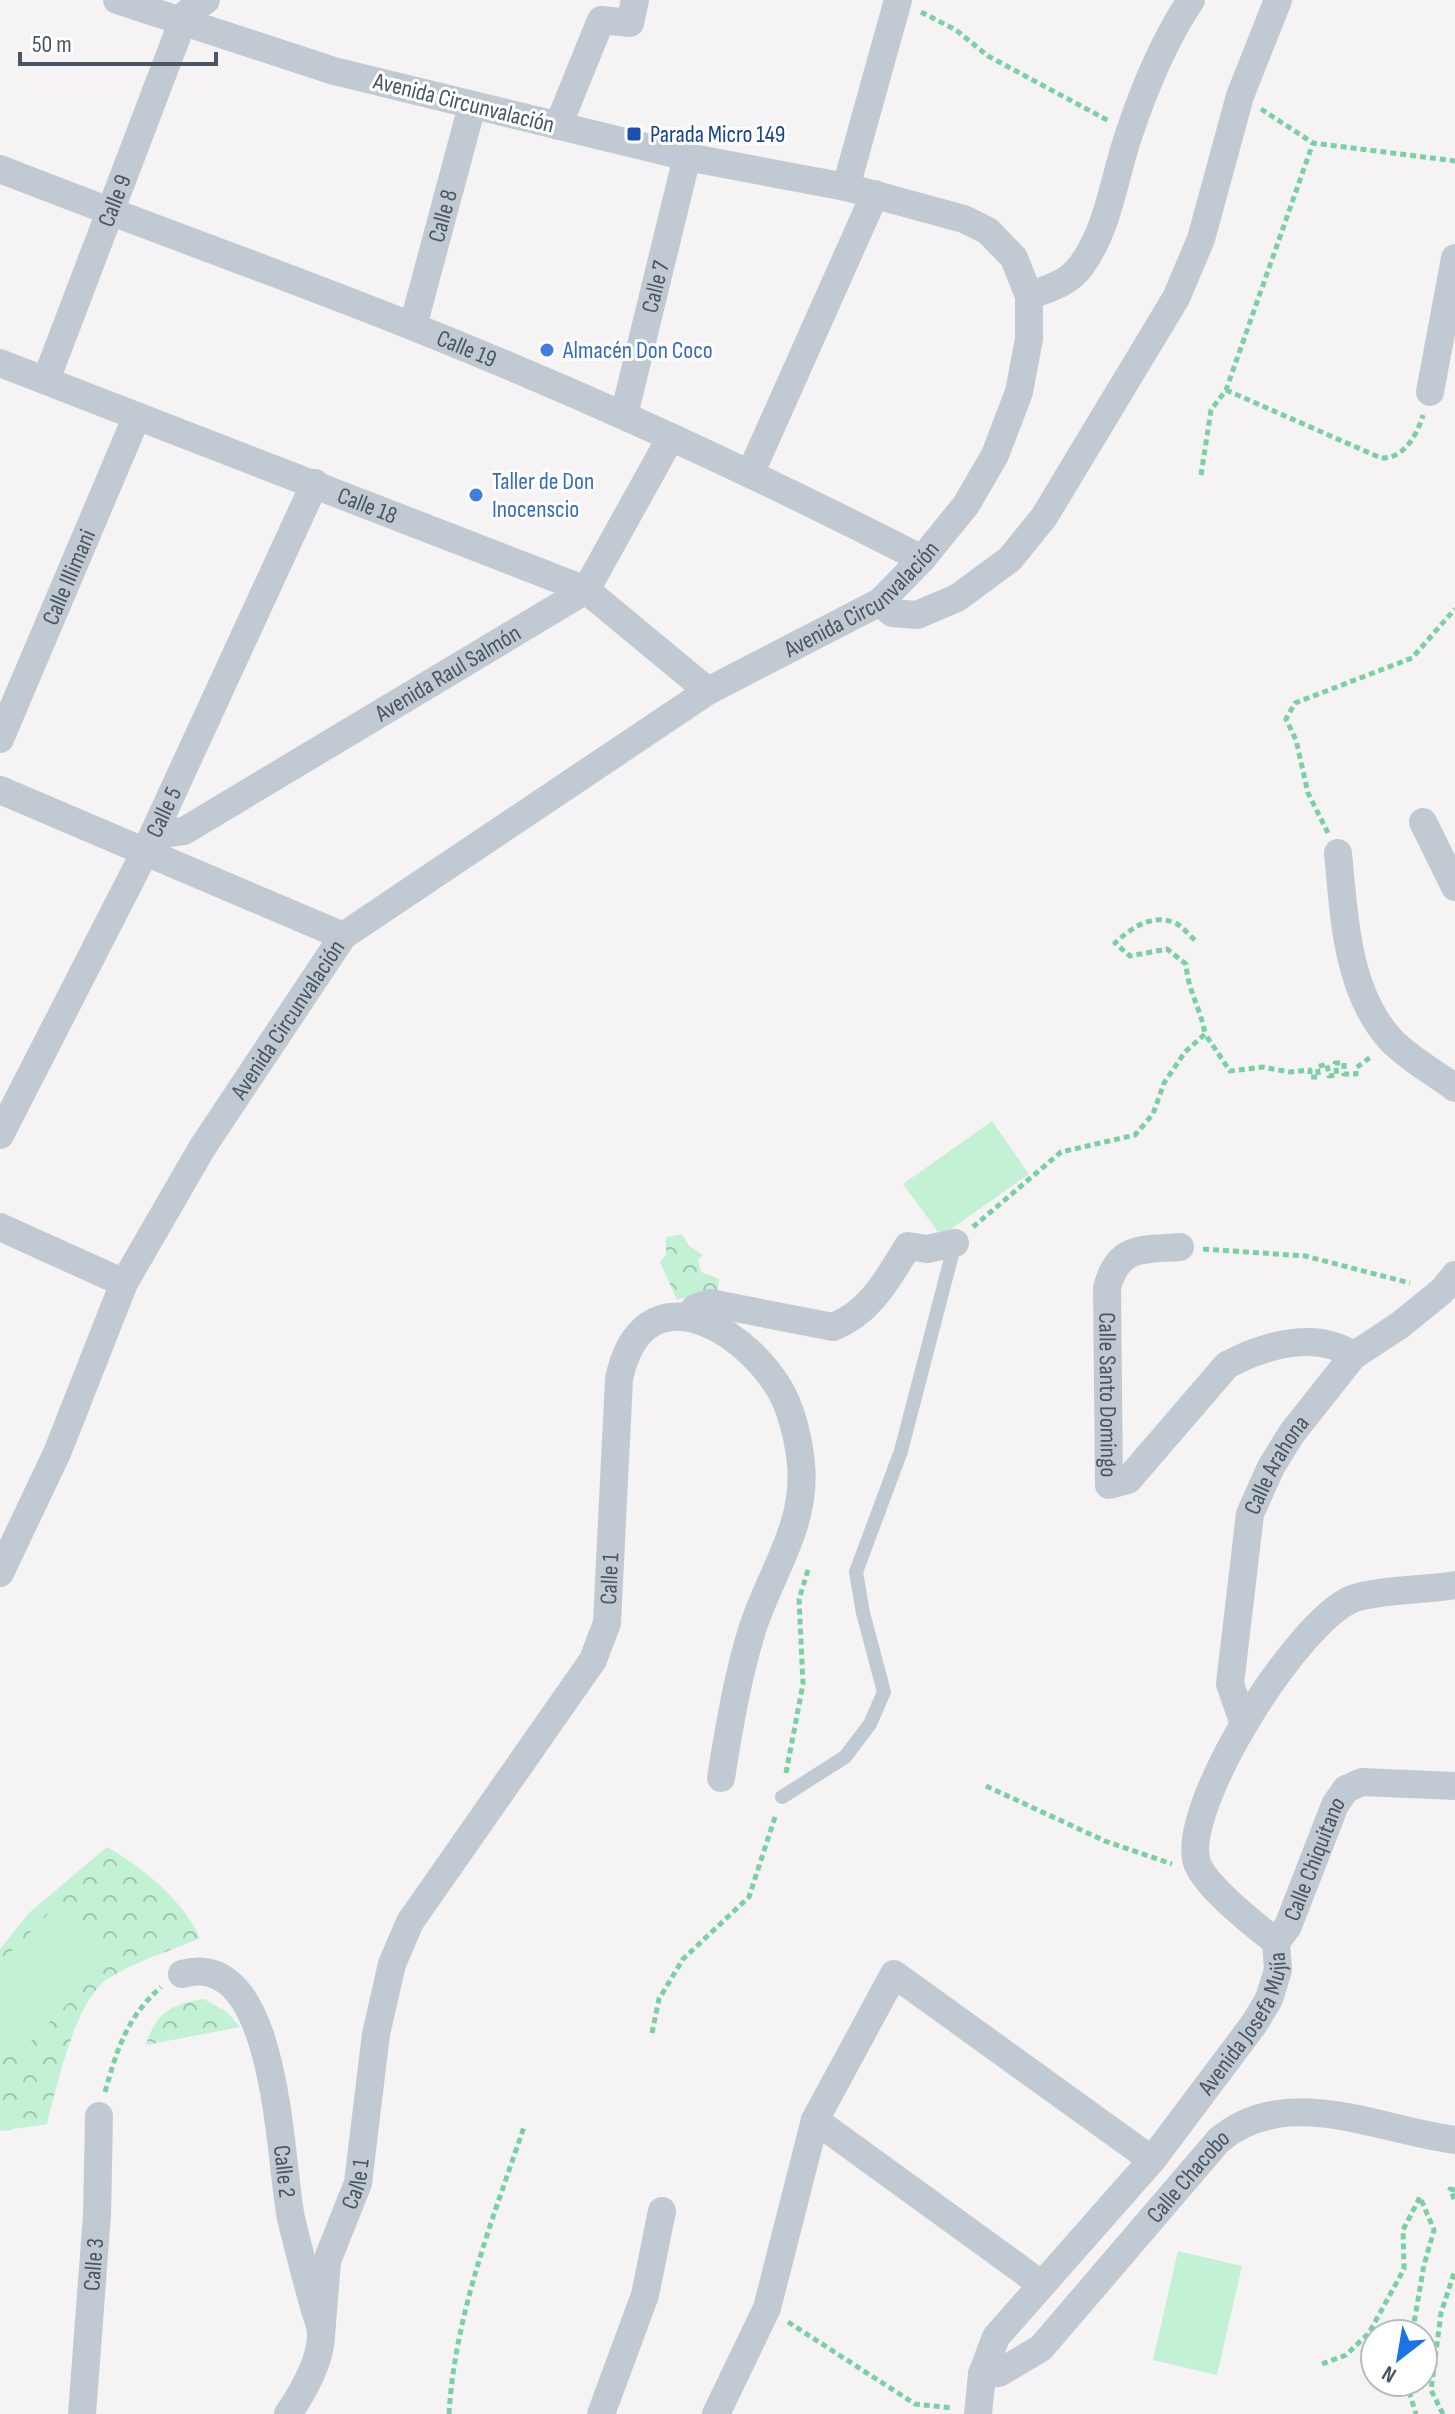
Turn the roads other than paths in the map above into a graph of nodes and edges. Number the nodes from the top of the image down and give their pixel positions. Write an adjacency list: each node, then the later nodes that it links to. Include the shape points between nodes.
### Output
1 (117, 0): 7 (street, Avenida Circunvalación)
2 (206, 0): 7 (street)
3 (635, 0): 9 (street, via 630,23 601,20)
4 (1191, 0): 16 (street, via 1129,132 1104,222 1080,267 1066,282)
5 (1278, 0): 28 (street, via 1240,96 1201,239 1176,298 1044,517 1010,559 957,598 917,615 892,613)
6 (897, 3): 12 (street)
7 (182, 23): 8 (street, Avenida Circunvalación, via 334,71); 14 (street, Calle 9)
8 (472, 106): 9 (street, Avenida Circunvalación); 17 (street, Calle 8)
9 (558, 126): 10 (street, Avenida Circunvalación)
10 (687, 157): 12 (street, Avenida Circunvalación); 21 (street, Calle 7)
11 (0, 169): 14 (street, Calle 19)
12 (846, 187): 13 (street, Avenida Circunvalación)
13 (875, 194): 16 (street, Avenida Circunvalación, via 988,231 1014,258); 24 (street)
14 (110, 213): 17 (street, Calle 19); 19 (street, Calle 9)
15 (1455, 258): 20 (street)
16 (1029, 296): 26 (street, Avenida Circunvalación, via 1029,339 1019,392 995,455 966,505)
17 (413, 326): 21 (street, Calle 19)
18 (0, 363): 19 (street, Calle 18)
19 (46, 380): 22 (street, Calle 18)
20 (1430, 392)
21 (624, 415): 23 (street, Calle 19)
22 (137, 416): 25 (street, Calle 18); 30 (street, Calle Illimani)
23 (671, 437): 24 (street, Calle 19); 27 (street)
24 (751, 472): 26 (street, Calle 19)
25 (315, 483): 27 (street, Calle 18); 33 (street, Calle 5)
26 (922, 559): 28 (street, Avenida Circunvalación)
27 (586, 590): 29 (street, Calle 18); 33 (street, Avenida Raul Salmón, via 184,831)
28 (880, 602): 29 (street, Avenida Circunvalación)
29 (708, 691): 36 (street, Avenida Circunvalación)
30 (0, 739)
31 (0, 790): 33 (street)
32 (1423, 822): 35 (street)
33 (151, 841): 36 (street); 38 (street, Calle 5)
34 (1338, 853): 37 (street, via 1345,935 1360,985 1391,1040)
35 (1455, 887)
36 (343, 936): 42 (street, Avenida Circunvalación, via 202,1148)
37 (1455, 1088)
38 (0, 1135)
39 (0, 1227): 42 (street)
40 (955, 1243): 44 (street, Calle 1, via 927,1249 908,1246 873,1301 833,1327 710,1303); 51 (lane, via 901,1451 856,1572 884,1692 870,1724 845,1757)
41 (1180, 1247): 45 (street, Calle Santo Domingo, via 1134,1250 1112,1267 1107,1288 1109,1485 1128,1480 1227,1365 1245,1355 1304,1343 1341,1348)
42 (124, 1283): 46 (street, Avenida Circunvalación, via 57,1453)
43 (1448, 1283): 45 (street, Calle Arahona)
44 (691, 1315): 49 (street, via 734,1340 781,1390 801,1461 802,1501 753,1628); 60 (street, Calle 1, via 652,1320 624,1357 607,1623 593,1660 410,1922 392,1964 376,2034 358,2183 327,2261)
45 (1353, 1356): 48 (street, Calle Arahona, via 1292,1433 1250,1514 1230,1684)
46 (0, 1573)
47 (1455, 1585): 48 (street, via 1355,1598 1333,1610)
48 (1243, 1721): 52 (street, Avenida Josefa Mujía, via 1215,1780 1201,1823 1197,1862 1243,1916)
49 (721, 1778)
50 (1455, 1786): 52 (street, Calle Chiquitano, via 1362,1782 1346,1789 1288,1926)
51 (782, 1797)
52 (1276, 1942): 57 (street, Avenida Josefa Mujía, via 1278,1970 1269,1999)
53 (182, 1974): 60 (street, Calle 2, via 198,1969 219,1976 241,1996 257,2024 275,2092 291,2216)
54 (99, 2116): 63 (street, Calle 3)
55 (815, 2120): 57 (street, via 894,1974); 59 (street); 66 (street, via 767,2308)
56 (1455, 2140): 61 (street, Calle Chacobo, via 1307,2111 1266,2114 1235,2126 1041,2348 999,2373)
57 (1152, 2160): 59 (street, Avenida Josefa Mujía)
58 (662, 2211): 65 (street, via 645,2295)
59 (1041, 2284): 61 (street, Avenida Josefa Mujía, via 996,2337)
60 (321, 2336): 64 (street, via 306,2387)
61 (982, 2374): 62 (street, Avenida Josefa Mujía)
62 (971, 2412)
63 (82, 2414)
64 (288, 2414)
65 (601, 2414)
66 (716, 2414)

